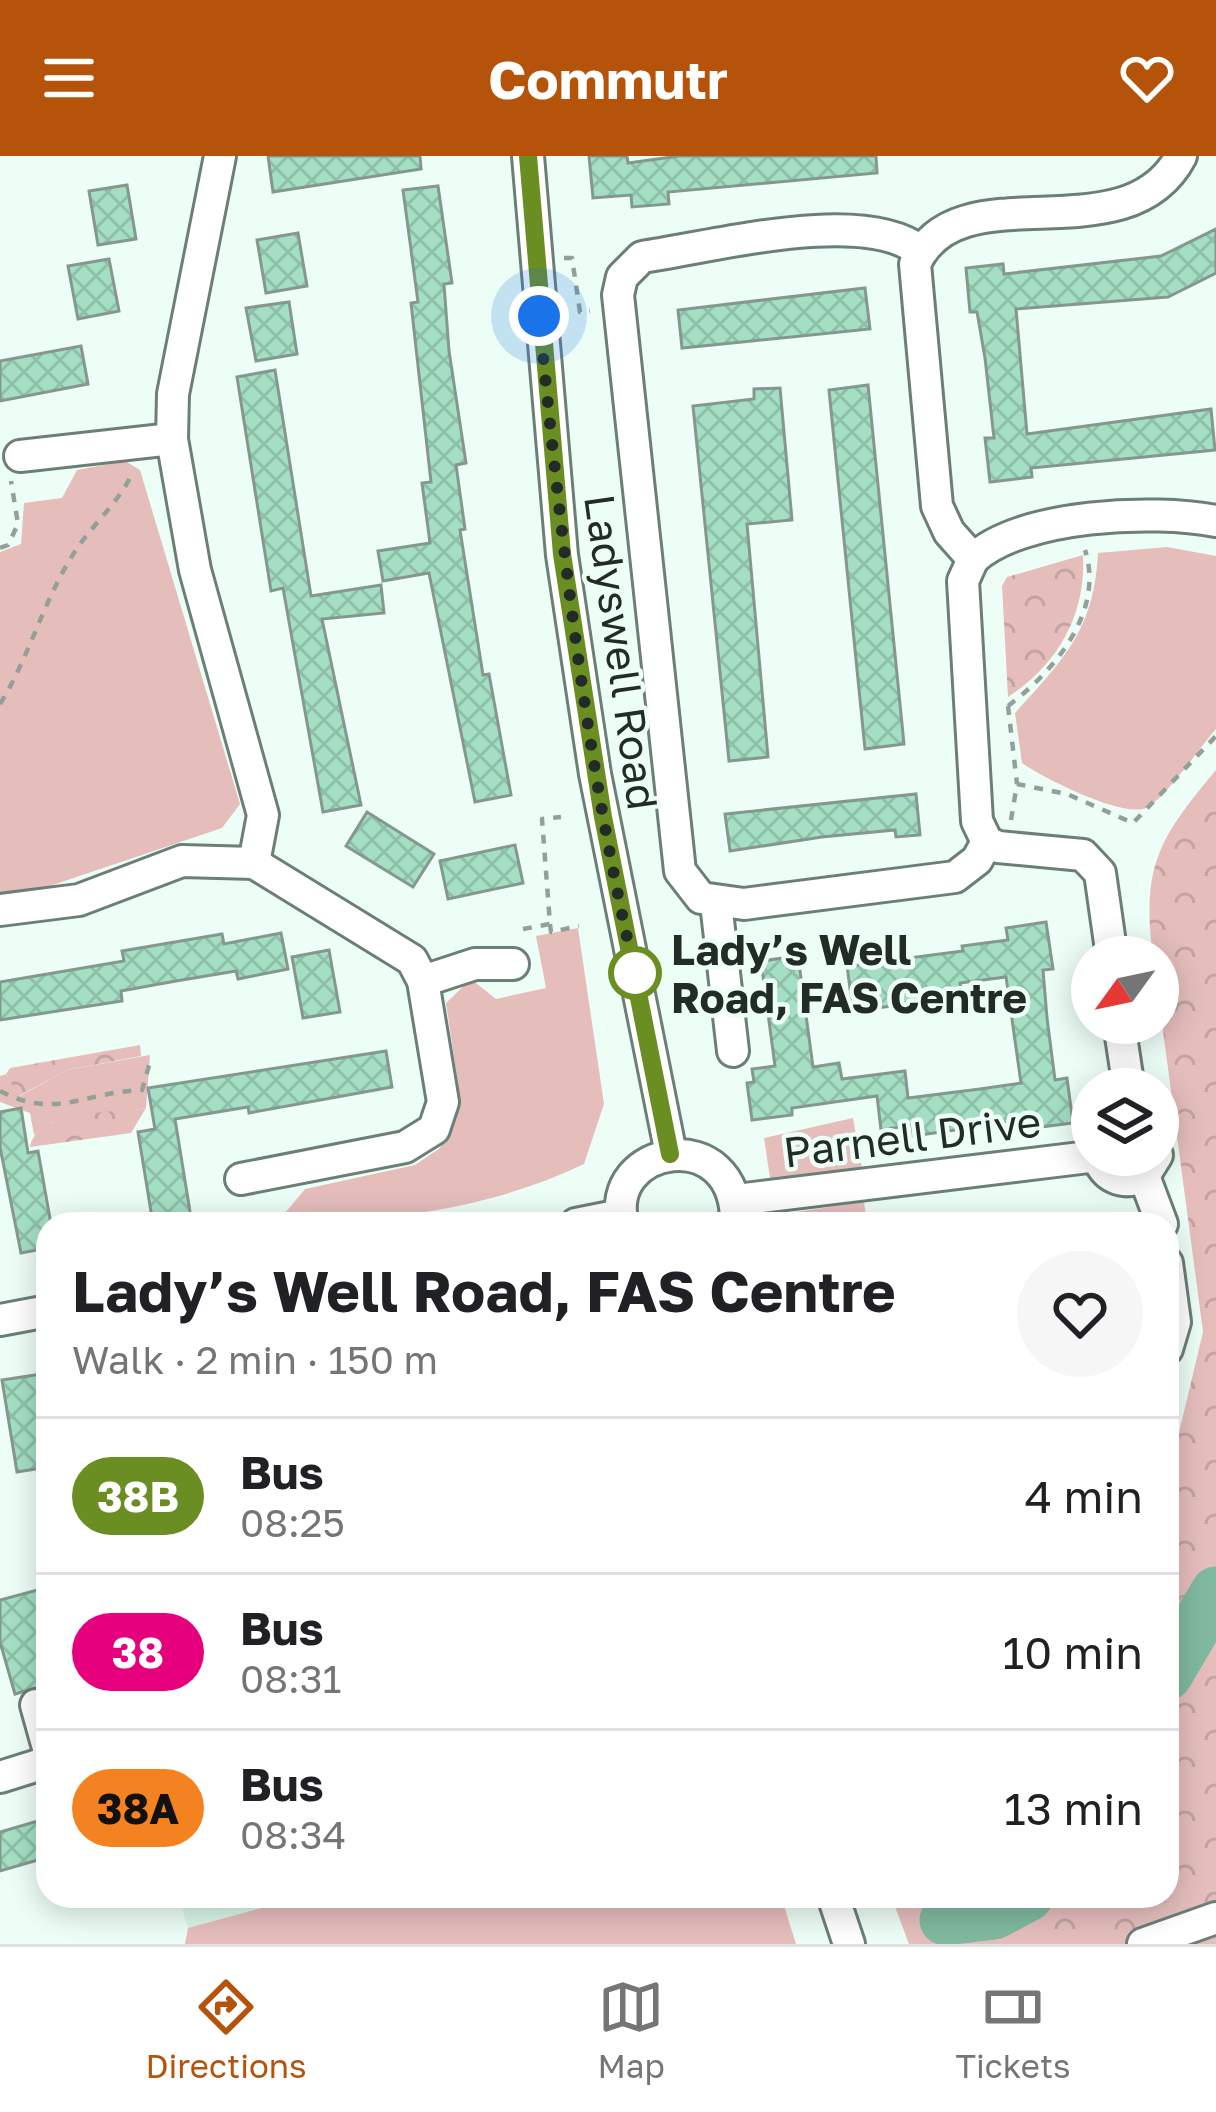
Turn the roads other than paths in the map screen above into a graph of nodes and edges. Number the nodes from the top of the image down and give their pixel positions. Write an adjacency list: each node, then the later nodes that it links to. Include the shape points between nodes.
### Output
1 (220, 156): 5 (street)
2 (528, 156): 17 (street, Ladyswell Road, via 562,554 595,774)
3 (1180, 156): 4 (street, via 1150,196 966,220)
4 (920, 251): 8 (street, via 914,282 937,506); 11 (street, via 889,234 838,231 642,257 622,277 680,871 690,889)
5 (160, 440): 6 (street); 10 (street, via 263,815)
6 (20, 456)
7 (1216, 521): 8 (street, via 1163,514 1076,523 1026,531)
8 (974, 559): 9 (street, via 962,581 977,821)
9 (997, 846): 11 (street, via 969,869 932,883); 13 (street, via 1083,855 1100,873)
10 (254, 863): 12 (street, via 182,861 79,900); 15 (street, via 376,933 412,960)
11 (716, 904): 16 (street)
12 (0, 910)
13 (1109, 936)
14 (513, 964): 15 (street, via 476,964)
15 (423, 981): 20 (street, via 442,1102 434,1129 405,1148)
16 (733, 1051)
17 (670, 1154): 21 (street, via 634,1174); 22 (street, via 712,1164)
18 (1071, 1159): 22 (street, Parnell Drive)
19 (1156, 1176): 23 (street)
20 (241, 1179)
21 (624, 1212)
22 (736, 1212)
23 (1161, 1212)
24 (36, 1313): 25 (street)
25 (0, 1320)
26 (36, 1766): 27 (street)
27 (0, 1777)
28 (837, 1908): 30 (street)
29 (1216, 1918): 31 (street)
30 (849, 1944)
31 (1143, 1944)

